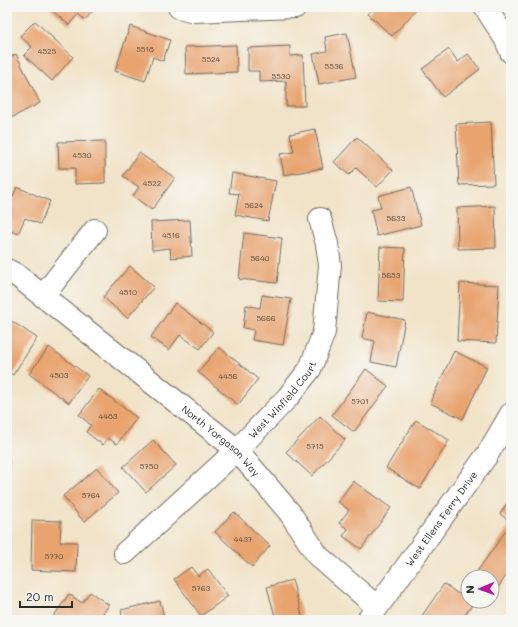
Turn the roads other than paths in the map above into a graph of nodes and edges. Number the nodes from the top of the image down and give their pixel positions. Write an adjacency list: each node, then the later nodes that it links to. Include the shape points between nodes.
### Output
1 (179, 7): 2 (street, via 194,11)
2 (295, 7)
3 (484, 7): 4 (street, via 505,38)
4 (511, 52)
5 (320, 219): 10 (street, West Winfield Court, via 330,265 324,332 310,369)
6 (95, 230): 8 (street)
7 (7, 270): 8 (street, North Yorgason Way)
8 (43, 296): 10 (street, North Yorgason Way)
9 (511, 414): 12 (street, West Ellens Ferry Drive, via 487,455)
10 (237, 450): 11 (street, West Winfield Court); 12 (street, North Yorgason Way, via 290,513 318,556)
11 (125, 553)
12 (373, 614)

